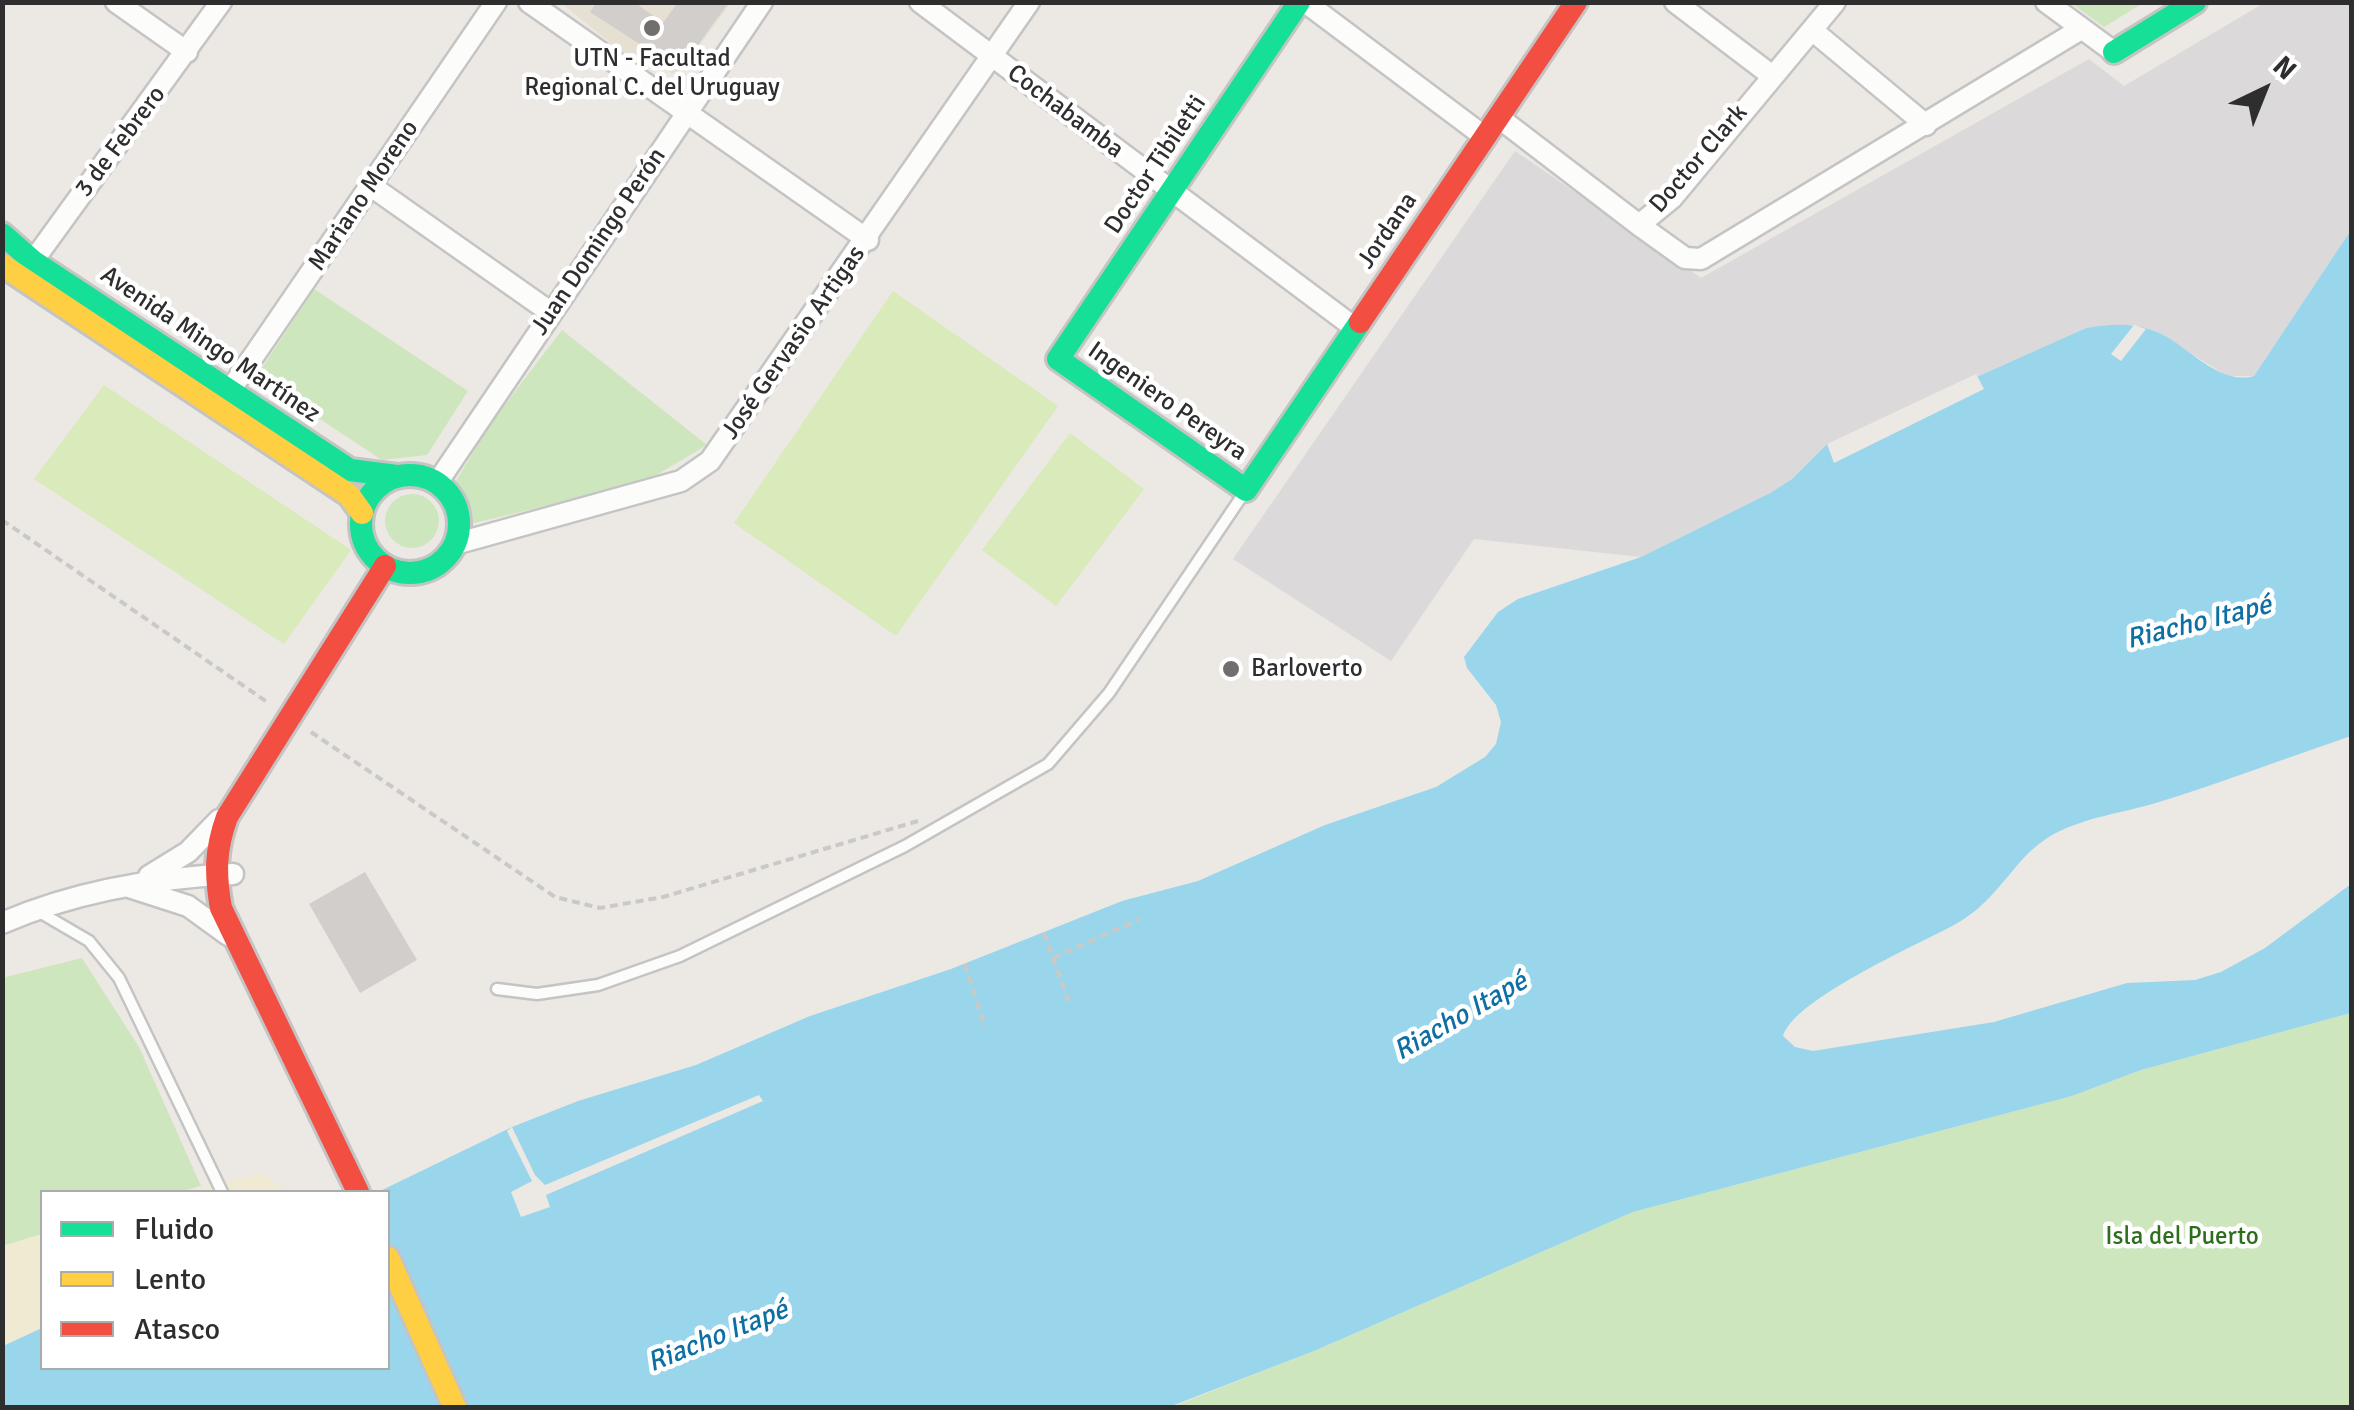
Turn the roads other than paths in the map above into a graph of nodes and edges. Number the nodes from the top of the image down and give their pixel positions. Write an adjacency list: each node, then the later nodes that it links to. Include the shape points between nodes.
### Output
1 (116, 2): 16 (street)
2 (221, 2): 16 (street, 3 de Febrero)
3 (496, 2): 24 (street, Mariano Moreno)
4 (530, 2): 20 (street)
5 (762, 2): 20 (street, Juan Domingo Perón)
6 (920, 2): 18 (street, Cochabamba)
7 (1029, 2): 18 (street, José Gervasio Artigas)
8 (1302, 2): 23 (street); 25 (street, Doctor Tibiletti)
9 (1576, 2): 21 (street, Jordana)
10 (1675, 2): 19 (street)
11 (1834, 2): 14 (street, Doctor Clark)
12 (2046, 2): 15 (street)
13 (2195, 2): 17 (street)
14 (1812, 30): 19 (street, Doctor Clark); 22 (street)
15 (2081, 30): 17 (street); 22 (street)
16 (187, 52): 29 (street, 3 de Febrero)
17 (2114, 52)
18 (992, 57): 25 (street, Cochabamba); 28 (street, José Gervasio Artigas)
19 (1771, 75): 26 (street, Doctor Clark, via 1672,198)
20 (687, 114): 28 (street); 30 (street, Juan Domingo Perón)
21 (1498, 117): 23 (street, Jordana); 26 (street, Doctor Clark)
22 (1926, 125): 26 (street, via 1701,259 1686,258)
23 (1485, 137): 31 (street, Jordana)
24 (371, 186): 30 (street); 33 (street, Mariano Moreno)
25 (1172, 191): 31 (street, Cochabamba); 32 (street, Doctor Tibiletti)
26 (1639, 225)
27 (2, 234): 29 (street, Avenida Mingo Martínez)
28 (868, 240): 38 (street, José Gervasio Artigas, via 710,461 681,481)
29 (18, 268): 33 (street, Avenida Mingo Martínez); 37 (street, Avenida Mingo Martínez, via 349,495)
30 (550, 312): 35 (street, Juan Domingo Perón)
31 (1354, 328): 36 (street, Jordana)
32 (1058, 359): 36 (street, Ingeniero Pereyra)
33 (231, 390): 34 (street, Avenida Mingo Martínez, via 350,470)
34 (397, 476): 35 (street); 37 (street, via 374,490)
35 (437, 483): 38 (street, via 455,504)
36 (1246, 490): 48 (lane, via 1108,694 1048,764 905,846 680,956 598,985 537,994)
37 (362, 512): 39 (street, via 365,544)
38 (455, 544): 39 (street, via 433,568)
39 (393, 569): 40 (street)
40 (296, 722): 41 (street); 42 (street)
41 (242, 790): 42 (street, via 217,845); 43 (street, via 188,852)
42 (224, 875): 43 (street); 47 (street, via 221,908)
43 (128, 885): 44 (street); 47 (street, via 188,906 218,924)
44 (35, 909): 45 (street); 46 (street); 49 (lane, via 89,941 119,978)
45 (2, 910)
46 (2, 923)
47 (241, 951): 50 (street)
48 (497, 989)
49 (221, 1190)
50 (357, 1190)
51 (390, 1262): 52 (street)
52 (455, 1408)

